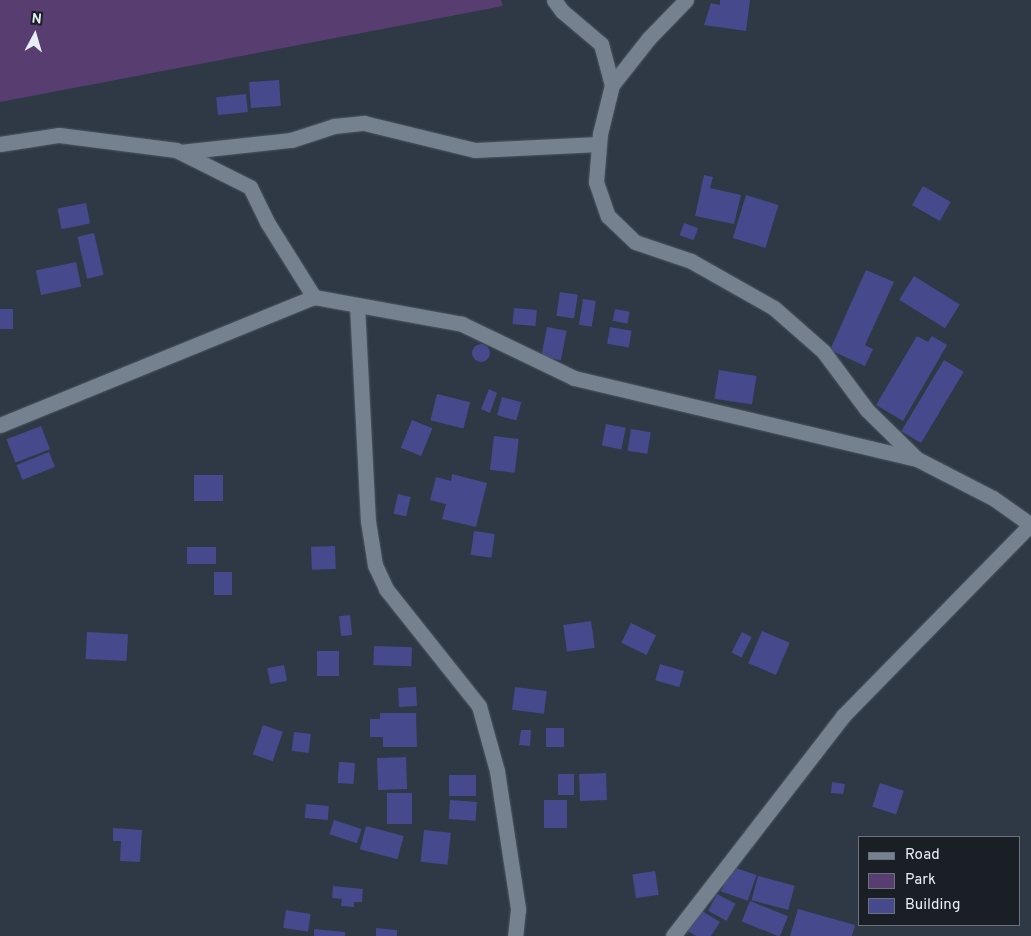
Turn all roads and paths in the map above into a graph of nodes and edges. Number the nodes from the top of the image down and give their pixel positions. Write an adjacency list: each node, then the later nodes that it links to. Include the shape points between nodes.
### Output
1 (554, 0): 3 (street, via 562,11 601,44)
2 (686, 0): 3 (street, via 649,38)
3 (612, 85): 5 (street)
4 (0, 144): 6 (street, via 59,135)
5 (599, 144): 6 (street, via 475,150 364,123 334,126 291,140); 10 (street, via 596,182 608,216 635,242 691,261 774,308 823,350 867,410)
6 (180, 152): 7 (street, via 250,187 267,222)
7 (314, 297): 8 (street); 9 (street)
8 (357, 305): 10 (street, via 462,324 574,378); 12 (street, via 368,520 375,565 386,589 479,706 497,771 518,909)
9 (0, 425)
10 (917, 459): 11 (street, via 993,498)
11 (1031, 525): 13 (street, via 843,716)
12 (516, 936)
13 (673, 936)

